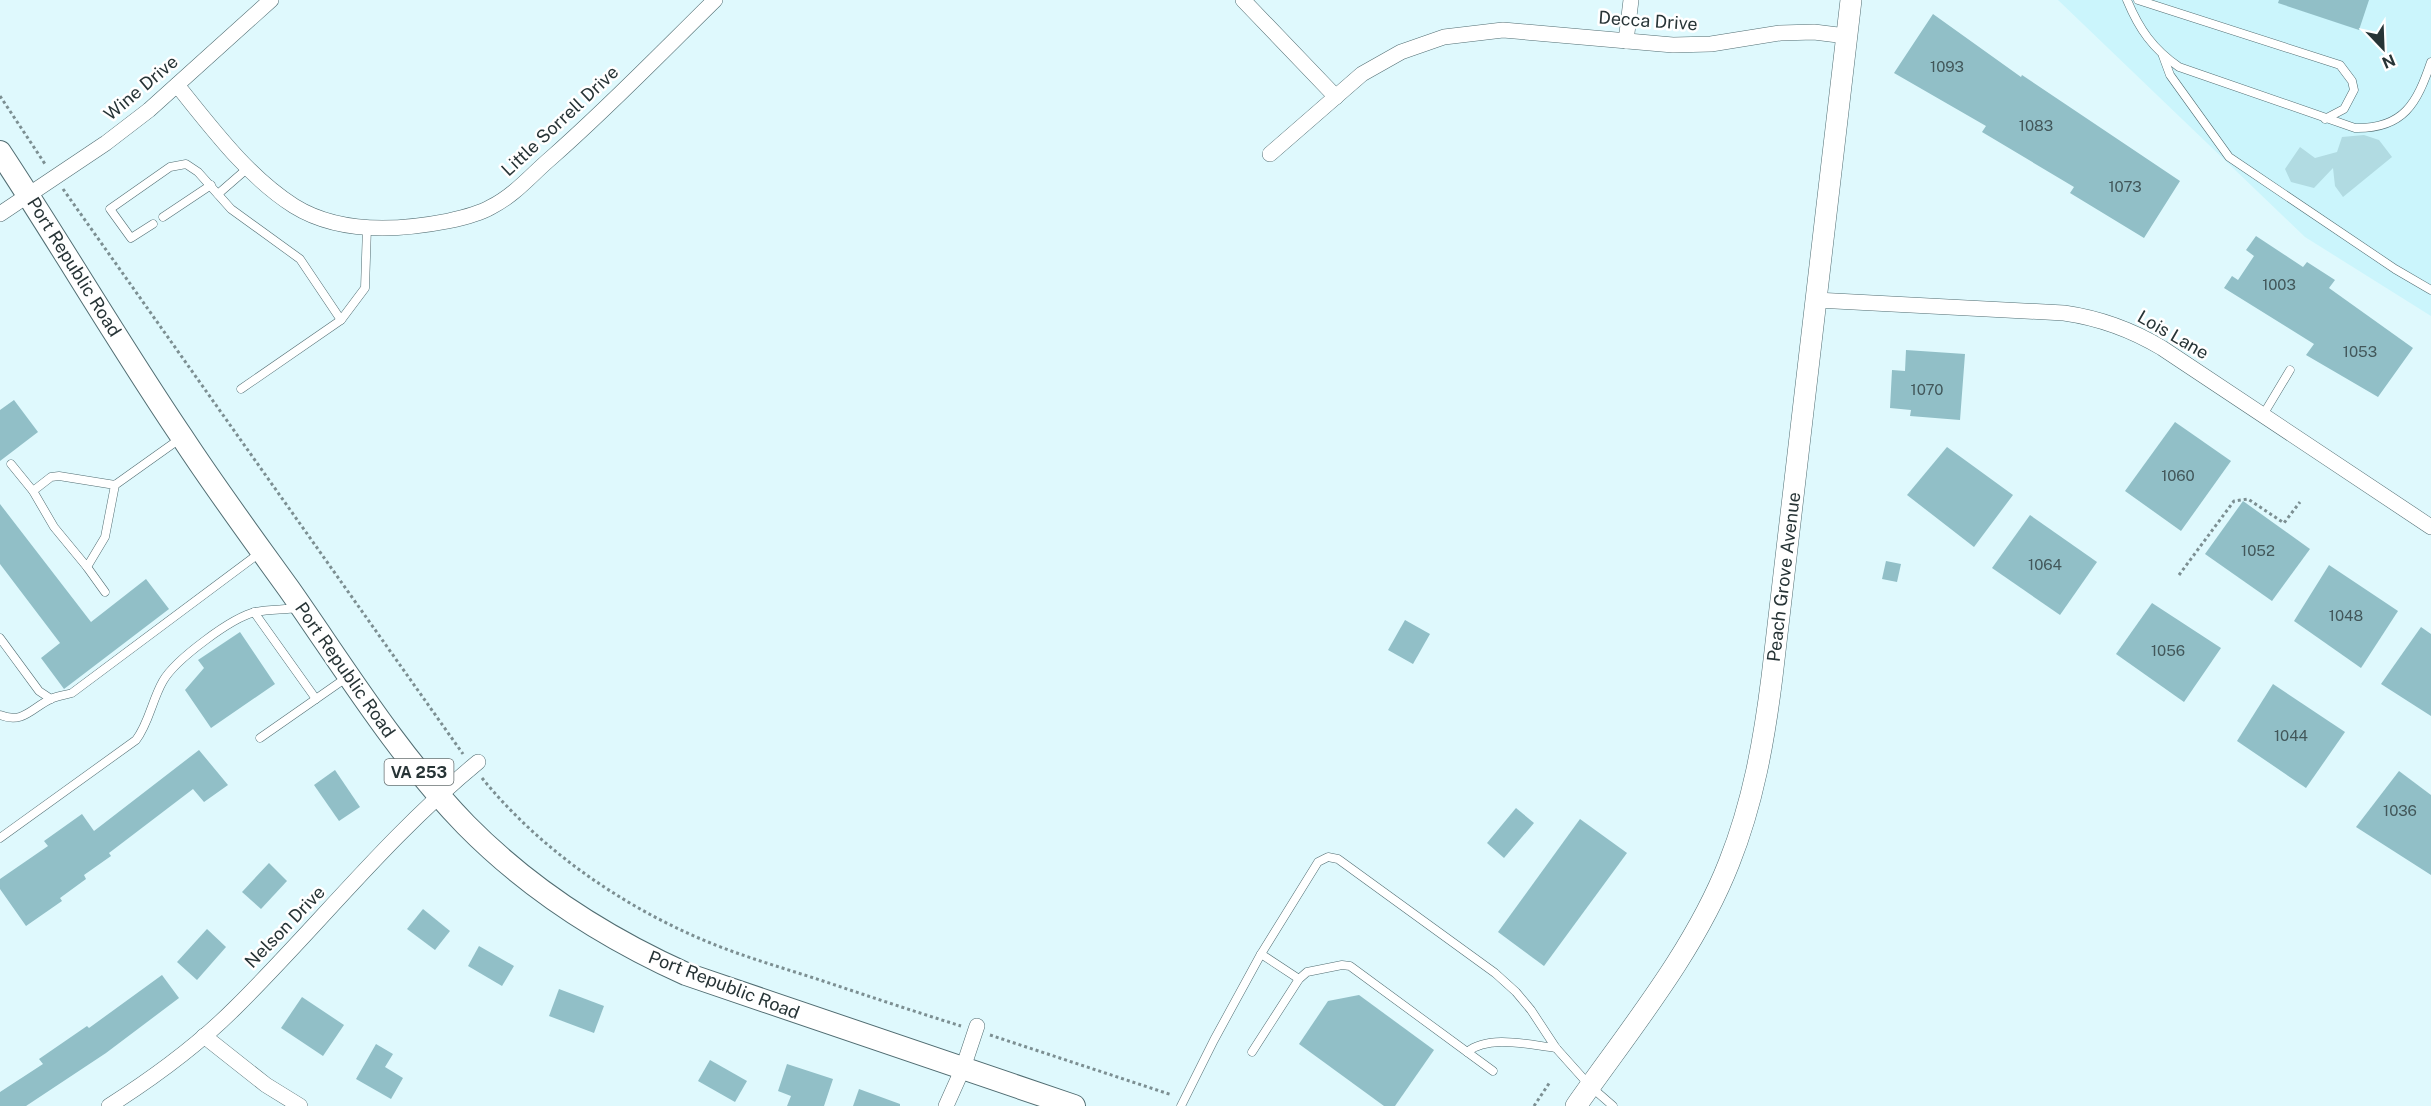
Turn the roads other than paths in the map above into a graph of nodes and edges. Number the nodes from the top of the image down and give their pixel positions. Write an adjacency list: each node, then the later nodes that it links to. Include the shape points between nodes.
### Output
1 (271, 0): 12 (street, Wine Drive)
2 (715, 0): 24 (street, Little Sorrell Drive, via 527,183 491,208 414,228)
3 (1243, 0): 13 (street)
4 (1630, 0): 9 (street)
5 (1851, 0): 8 (main road, Peach Grove Avenue)
6 (2127, 0): 10 (lane, via 2136,23)
7 (2138, 0): 14 (lane, via 2340,65 2354,90 2343,109)
8 (1846, 36): 9 (street, Decca Drive, via 1780,33 1692,45); 26 (main road, Peach Grove Avenue)
9 (1626, 41): 13 (street, Decca Drive, via 1503,30 1458,34 1387,59)
10 (2163, 56): 14 (lane, via 2179,67); 25 (lane, via 2170,75 2229,157)
11 (2431, 62): 14 (lane, via 2417,99 2393,120 2355,128)
12 (177, 85): 17 (street, Little Sorrell Drive, via 222,141); 19 (street, Wine Drive, via 106,143)
13 (1336, 97): 16 (street, Decca Drive)
14 (2325, 119)
15 (0, 152): 19 (main road, Port Republic Road / VA 253)
16 (1270, 154)
17 (249, 167): 20 (lane); 24 (street, Little Sorrell Drive, via 292,205 320,220)
18 (211, 185): 20 (lane); 22 (lane); 23 (lane, via 186,164 170,167 110,209 131,238)
19 (28, 194): 21 (street, Wine Drive); 31 (main road, Port Republic Road / VA 253)
20 (218, 194): 27 (lane, via 231,209 300,259)
21 (0, 214)
22 (163, 217)
23 (153, 224)
24 (367, 227): 27 (lane, via 365,288)
25 (2431, 290)
26 (1816, 300): 30 (street, Lois Lane, via 2064,313 2090,318 2152,342); 59 (main road, Peach Grove Avenue, via 1770,697 1753,790 1729,864 1706,912 1674,966)
27 (340, 320): 29 (lane)
28 (2290, 369): 30 (lane)
29 (241, 389)
30 (2263, 415): 35 (street, Lois Lane)
31 (182, 438): 33 (lane); 36 (main road, Port Republic Road / VA 253)
32 (11, 464): 34 (lane)
33 (115, 485): 34 (lane, via 59,476 51,477); 37 (lane, via 105,537)
34 (33, 491): 37 (lane, via 54,527)
35 (2431, 527)
36 (262, 551): 39 (main road, Port Republic Road / VA 253); 43 (lane, via 72,693)
37 (87, 567): 38 (lane)
38 (105, 592)
39 (302, 608): 40 (lane); 42 (main road, Port Republic Road / VA 253)
40 (254, 612): 44 (lane); 49 (lane, via 174,666 140,734 131,744)
41 (0, 638): 43 (lane, via 39,691)
42 (350, 676): 44 (lane); 48 (main road, Port Republic Road / VA 253)
43 (51, 699): 45 (lane, via 33,712 15,718)
44 (316, 699): 46 (lane)
45 (0, 715)
46 (260, 738)
47 (478, 762): 48 (street, Nelson Drive)
48 (439, 795): 53 (street, Nelson Drive); 57 (main road, Port Republic Road / VA 253, via 473,832 533,885 636,951 722,987)
49 (0, 838)
50 (1261, 954): 51 (lane); 54 (lane, via 1318,862 1335,858 1496,973 1531,1010); 64 (lane)
51 (1299, 979): 55 (lane); 56 (lane, via 1307,972 1350,966)
52 (977, 1026): 57 (street)
53 (204, 1036): 60 (street, Nelson Drive); 61 (street, via 266,1085)
54 (1556, 1048): 56 (lane, via 1497,1043); 59 (lane)
55 (1252, 1052)
56 (1467, 1052): 58 (lane)
57 (963, 1068): 62 (street); 63 (main road, Port Republic Road / VA 253)
58 (1493, 1071)
59 (1590, 1086): 65 (main road, Peach Grove Avenue); 66 (lane)
60 (109, 1106)
61 (300, 1106)
62 (946, 1106)
63 (1074, 1106)
64 (1181, 1106)
65 (1576, 1106)
66 (1613, 1106)

